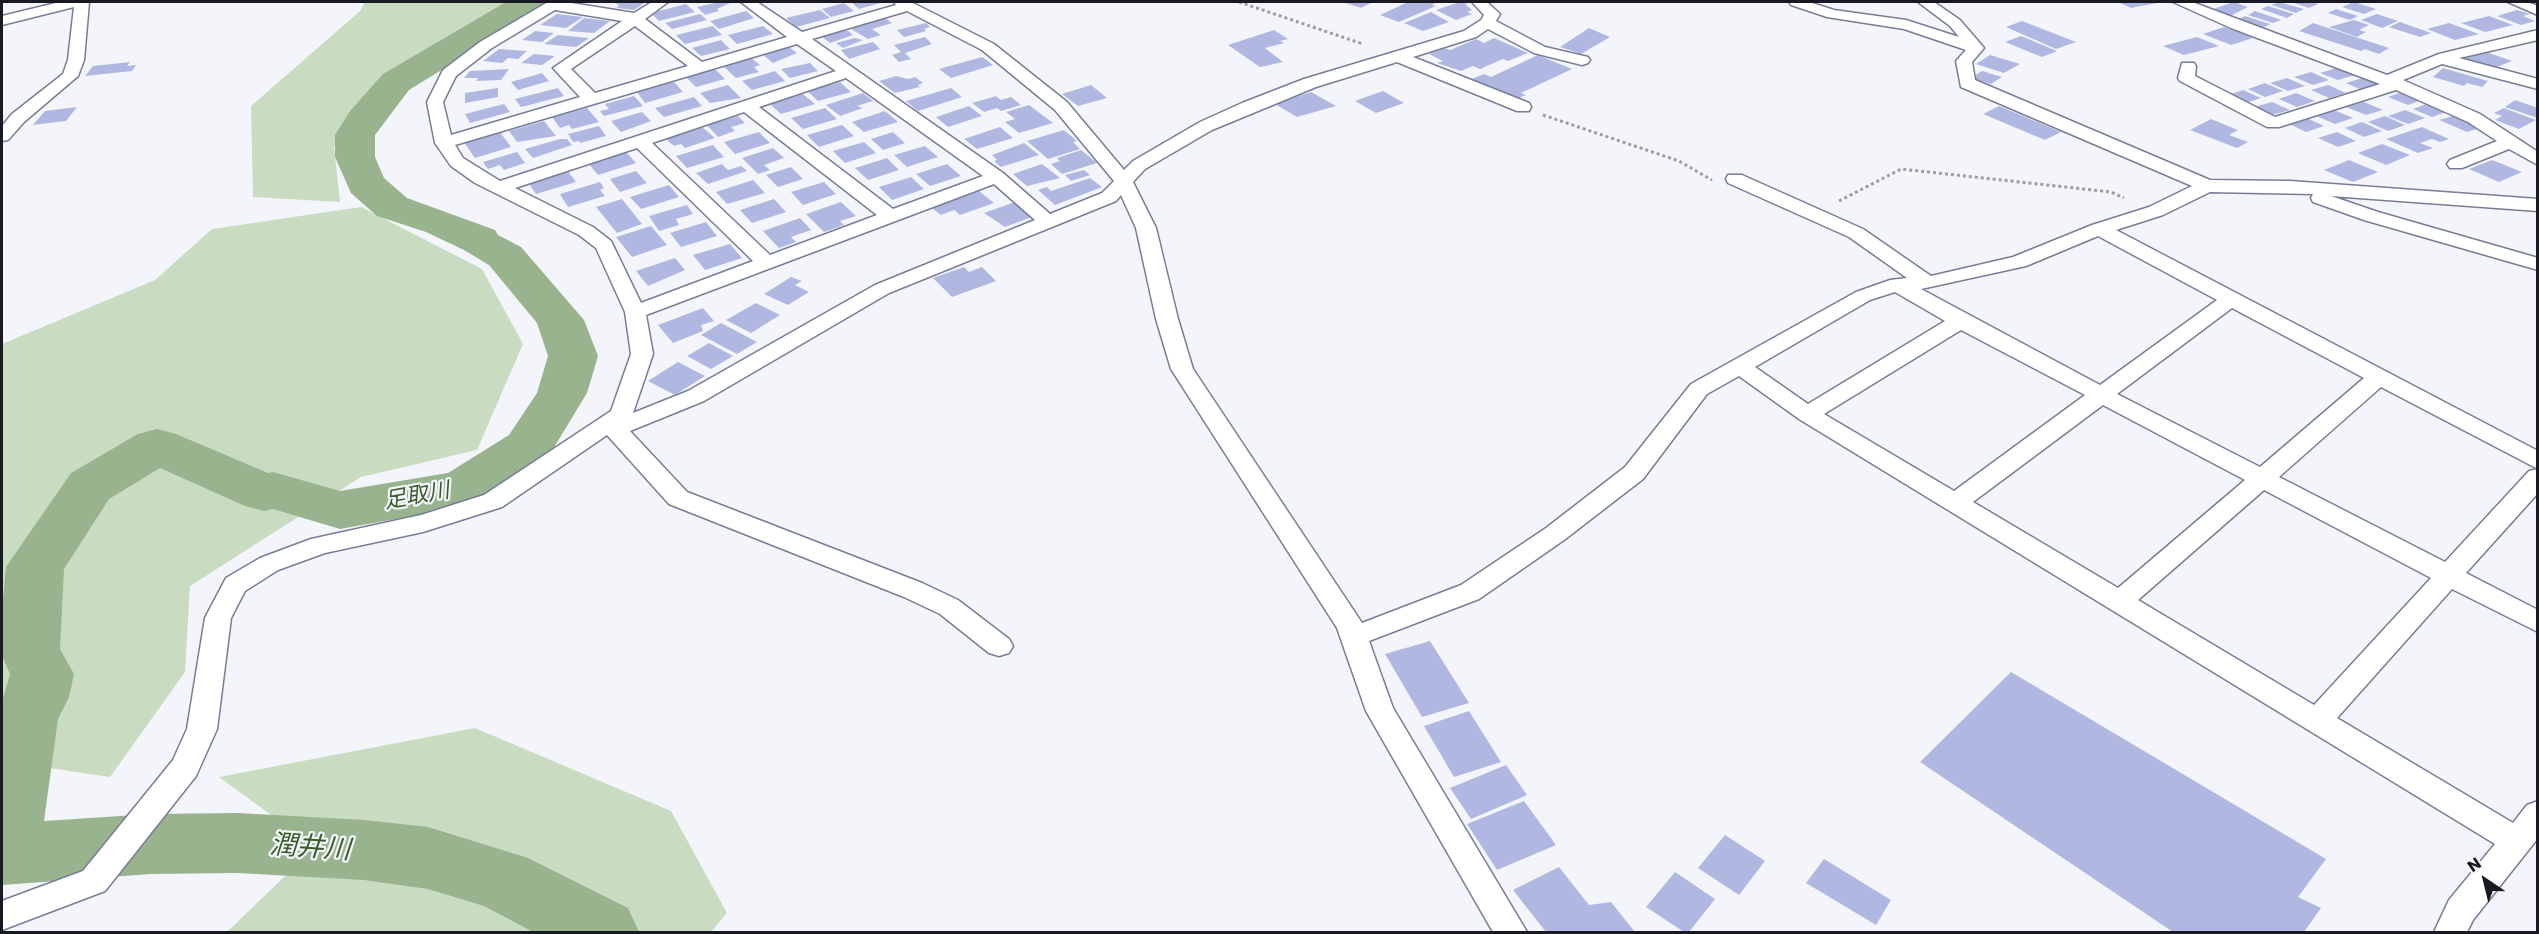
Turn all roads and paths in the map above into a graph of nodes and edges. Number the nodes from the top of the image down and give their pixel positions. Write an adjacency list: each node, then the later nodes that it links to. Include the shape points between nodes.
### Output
1 (77, 2): 15 (street)
2 (82, 2): 31 (street, via 76,60 70,76)
3 (661, 2): 14 (street)
4 (748, 2): 18 (street)
5 (1239, 2): 20 (path)
6 (1479, 2): 16 (street, via 1492,14)
7 (1796, 2): 19 (street, via 1832,14 1906,25)
8 (1925, 2): 19 (street, via 1955,23)
9 (2180, 2): 26 (street)
10 (2515, 2): 13 (street)
11 (555, 3): 14 (street); 34 (street, via 449,73 435,102)
12 (904, 4): 18 (street); 39 (street, via 988,47 1061,106)
13 (2538, 11)
14 (634, 18): 23 (street); 28 (street, via 561,68)
15 (2, 20)
16 (1487, 23): 20 (street, via 1470,34); 22 (street, via 1540,50)
17 (2538, 35): 21 (street)
18 (800, 36): 23 (street); 25 (street)
19 (1976, 48): 40 (street, via 1965,61 1967,83)
20 (1397, 56): 30 (street); 39 (street, via 1310,83 1206,126 1139,165)
21 (2442, 59): 26 (street); 27 (street)
22 (1582, 60)
23 (698, 66): 28 (street)
24 (2188, 66): 26 (street, via 2186,78 2272,123)
25 (846, 73): 29 (street); 37 (street)
26 (2393, 82): 33 (street, via 2464,113)
27 (2538, 84)
28 (591, 99): 34 (street)
29 (746, 105): 32 (street); 46 (street)
30 (1523, 107): 38 (path, via 1679,161 1714,181)
31 (2, 136)
32 (639, 140): 41 (street); 49 (street)
33 (2510, 142): 35 (street); 36 (street)
34 (444, 143): 41 (street, via 457,162)
35 (2538, 160)
36 (2456, 164)
37 (997, 177): 46 (street); 47 (street)
38 (1735, 179): 45 (street)
39 (1124, 182): 47 (street, via 1109,197); 68 (street, via 1146,228 1182,369)
40 (2207, 186): 42 (street); 44 (street)
41 (500, 187): 54 (street, via 586,231 604,245)
42 (2290, 187): 43 (street); 50 (street, via 2371,216)
43 (2538, 205)
44 (2156, 211): 45 (path, via 2111,192 1901,169); 48 (street)
45 (1814, 213): 51 (street, via 1856,233)
46 (890, 216): 49 (street)
47 (1048, 222): 60 (street, via 882,289 696,396)
48 (2099, 229): 51 (street, via 2019,262); 53 (street)
49 (766, 262): 54 (street)
50 (2538, 264)
51 (1928, 283): 52 (street)
52 (1897, 284): 55 (street); 56 (street, via 1863,296)
53 (2232, 297): 57 (street); 58 (street)
54 (634, 312): 60 (street, via 642,354)
55 (1960, 321): 58 (street); 59 (street)
56 (1738, 365): 59 (street); 68 (street, via 1699,389 1634,473 1555,534 1470,592)
57 (2378, 378): 61 (street); 63 (street)
58 (2103, 396): 63 (street); 64 (street)
59 (1807, 414): 64 (street)
60 (618, 422): 69 (street, via 678,498 914,590 949,607); 73 (street, via 493,501 423,523 320,545 269,564 235,585 218,618 202,729 184,767 94,880)
61 (2538, 461)
62 (2538, 477): 65 (street)
63 (2260, 478): 65 (street); 66 (street)
64 (1955, 503): 66 (street)
65 (2447, 576): 67 (street); 70 (street)
66 (2119, 602): 70 (street)
67 (2538, 622)
68 (1355, 636): 74 (street, via 1380,711)
69 (999, 646)
70 (2317, 721): 72 (street)
71 (2538, 814): 72 (street)
72 (2515, 840): 75 (street, via 2461,909)
73 (2, 916)
74 (1510, 933)
75 (2450, 933)

